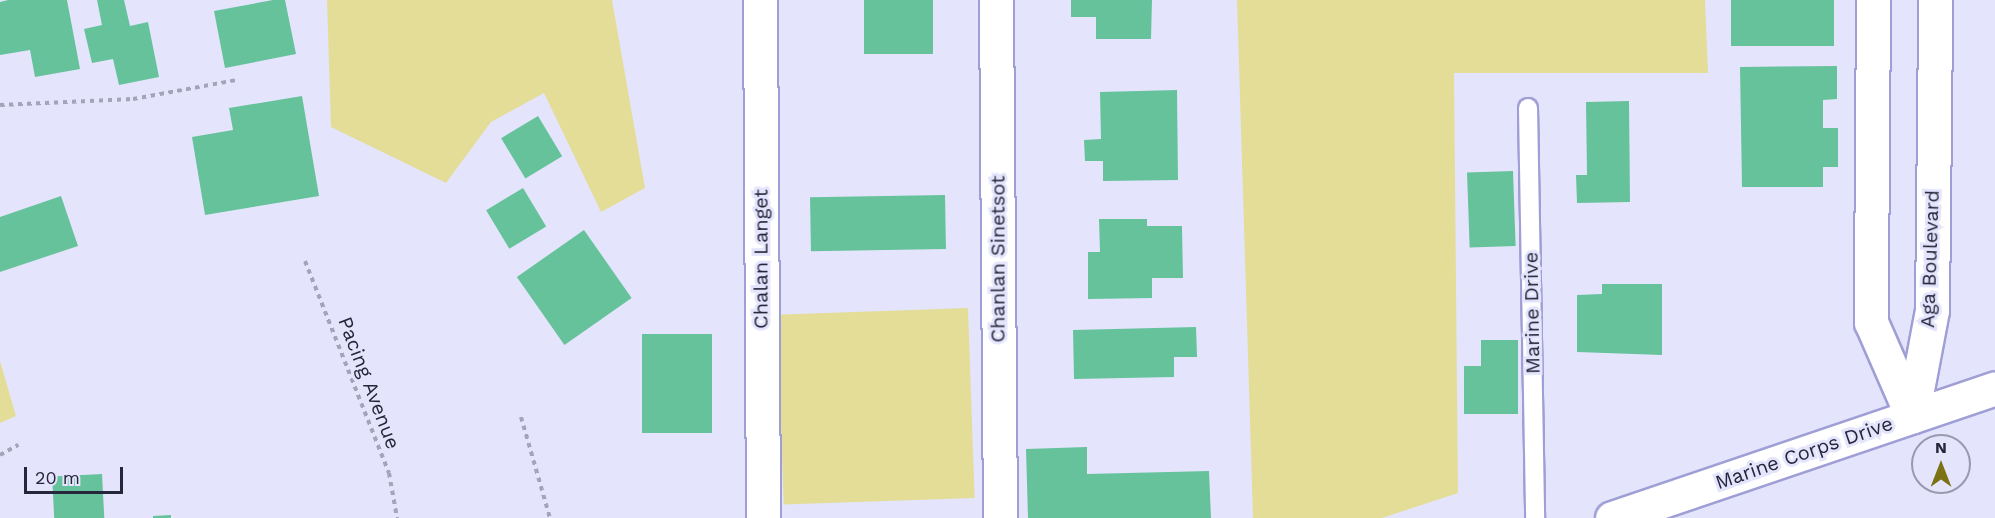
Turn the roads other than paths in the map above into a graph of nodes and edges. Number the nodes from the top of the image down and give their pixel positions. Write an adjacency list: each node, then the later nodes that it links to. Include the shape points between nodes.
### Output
1 (760, 0): 8 (street, Chalan Langet)
2 (996, 0): 9 (street, Chanlan Sinetsot)
3 (1873, 0): 7 (street, via 1871,322)
4 (1935, 0): 7 (street, Aga Boulevard, via 1932,310)
5 (1528, 108): 10 (lane, Marine Drive)
6 (1995, 388): 7 (street, Marine Corps Drive)
7 (1912, 416): 11 (street, Marine Corps Drive)
8 (763, 518)
9 (1000, 518)
10 (1535, 518)
11 (1612, 518)

